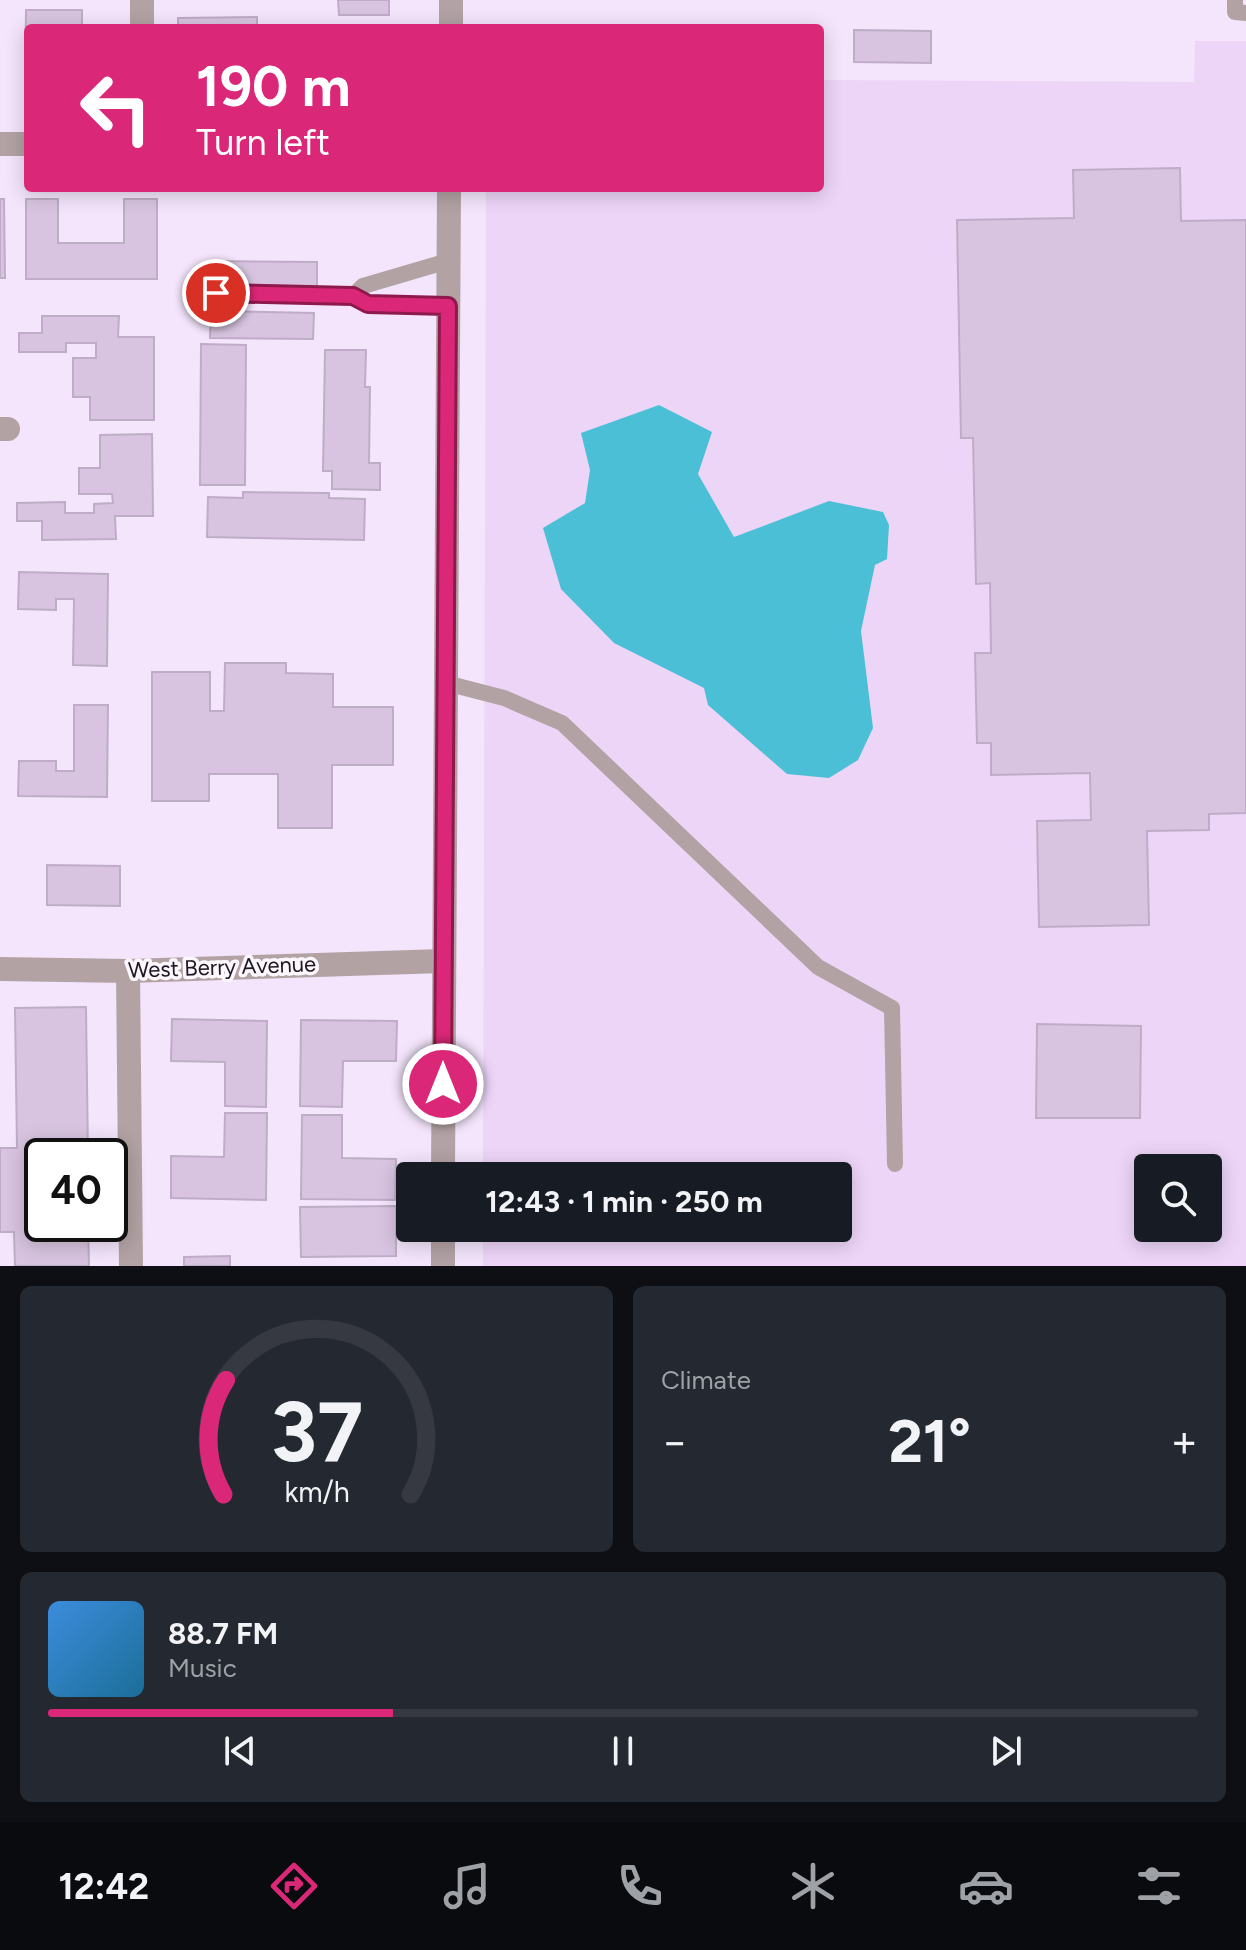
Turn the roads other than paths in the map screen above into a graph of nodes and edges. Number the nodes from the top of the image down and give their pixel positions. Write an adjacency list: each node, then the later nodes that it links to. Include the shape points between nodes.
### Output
1 (142, 0): 5 (street)
2 (451, 0): 6 (street)
3 (1235, 0): 4 (lane, via 1235,12)
4 (1246, 13)
5 (142, 24)
6 (451, 24)
7 (0, 144): 8 (street)
8 (24, 144)
9 (449, 192): 10 (street)
10 (448, 261): 12 (lane, via 363,286); 13 (street)
11 (216, 293): 12 (lane)
12 (353, 296): 13 (lane, via 368,304)
13 (448, 306): 14 (street)
14 (446, 683): 15 (street); 19 (lane, via 504,698 562,723 818,967 892,1008)
15 (443, 961): 17 (street, West Berry Avenue); 18 (street)
16 (0, 969): 17 (street, West Berry Avenue)
17 (128, 971): 21 (street)
18 (443, 1162)
19 (895, 1164)
20 (443, 1242): 22 (street)
21 (131, 1266)
22 (443, 1266)

